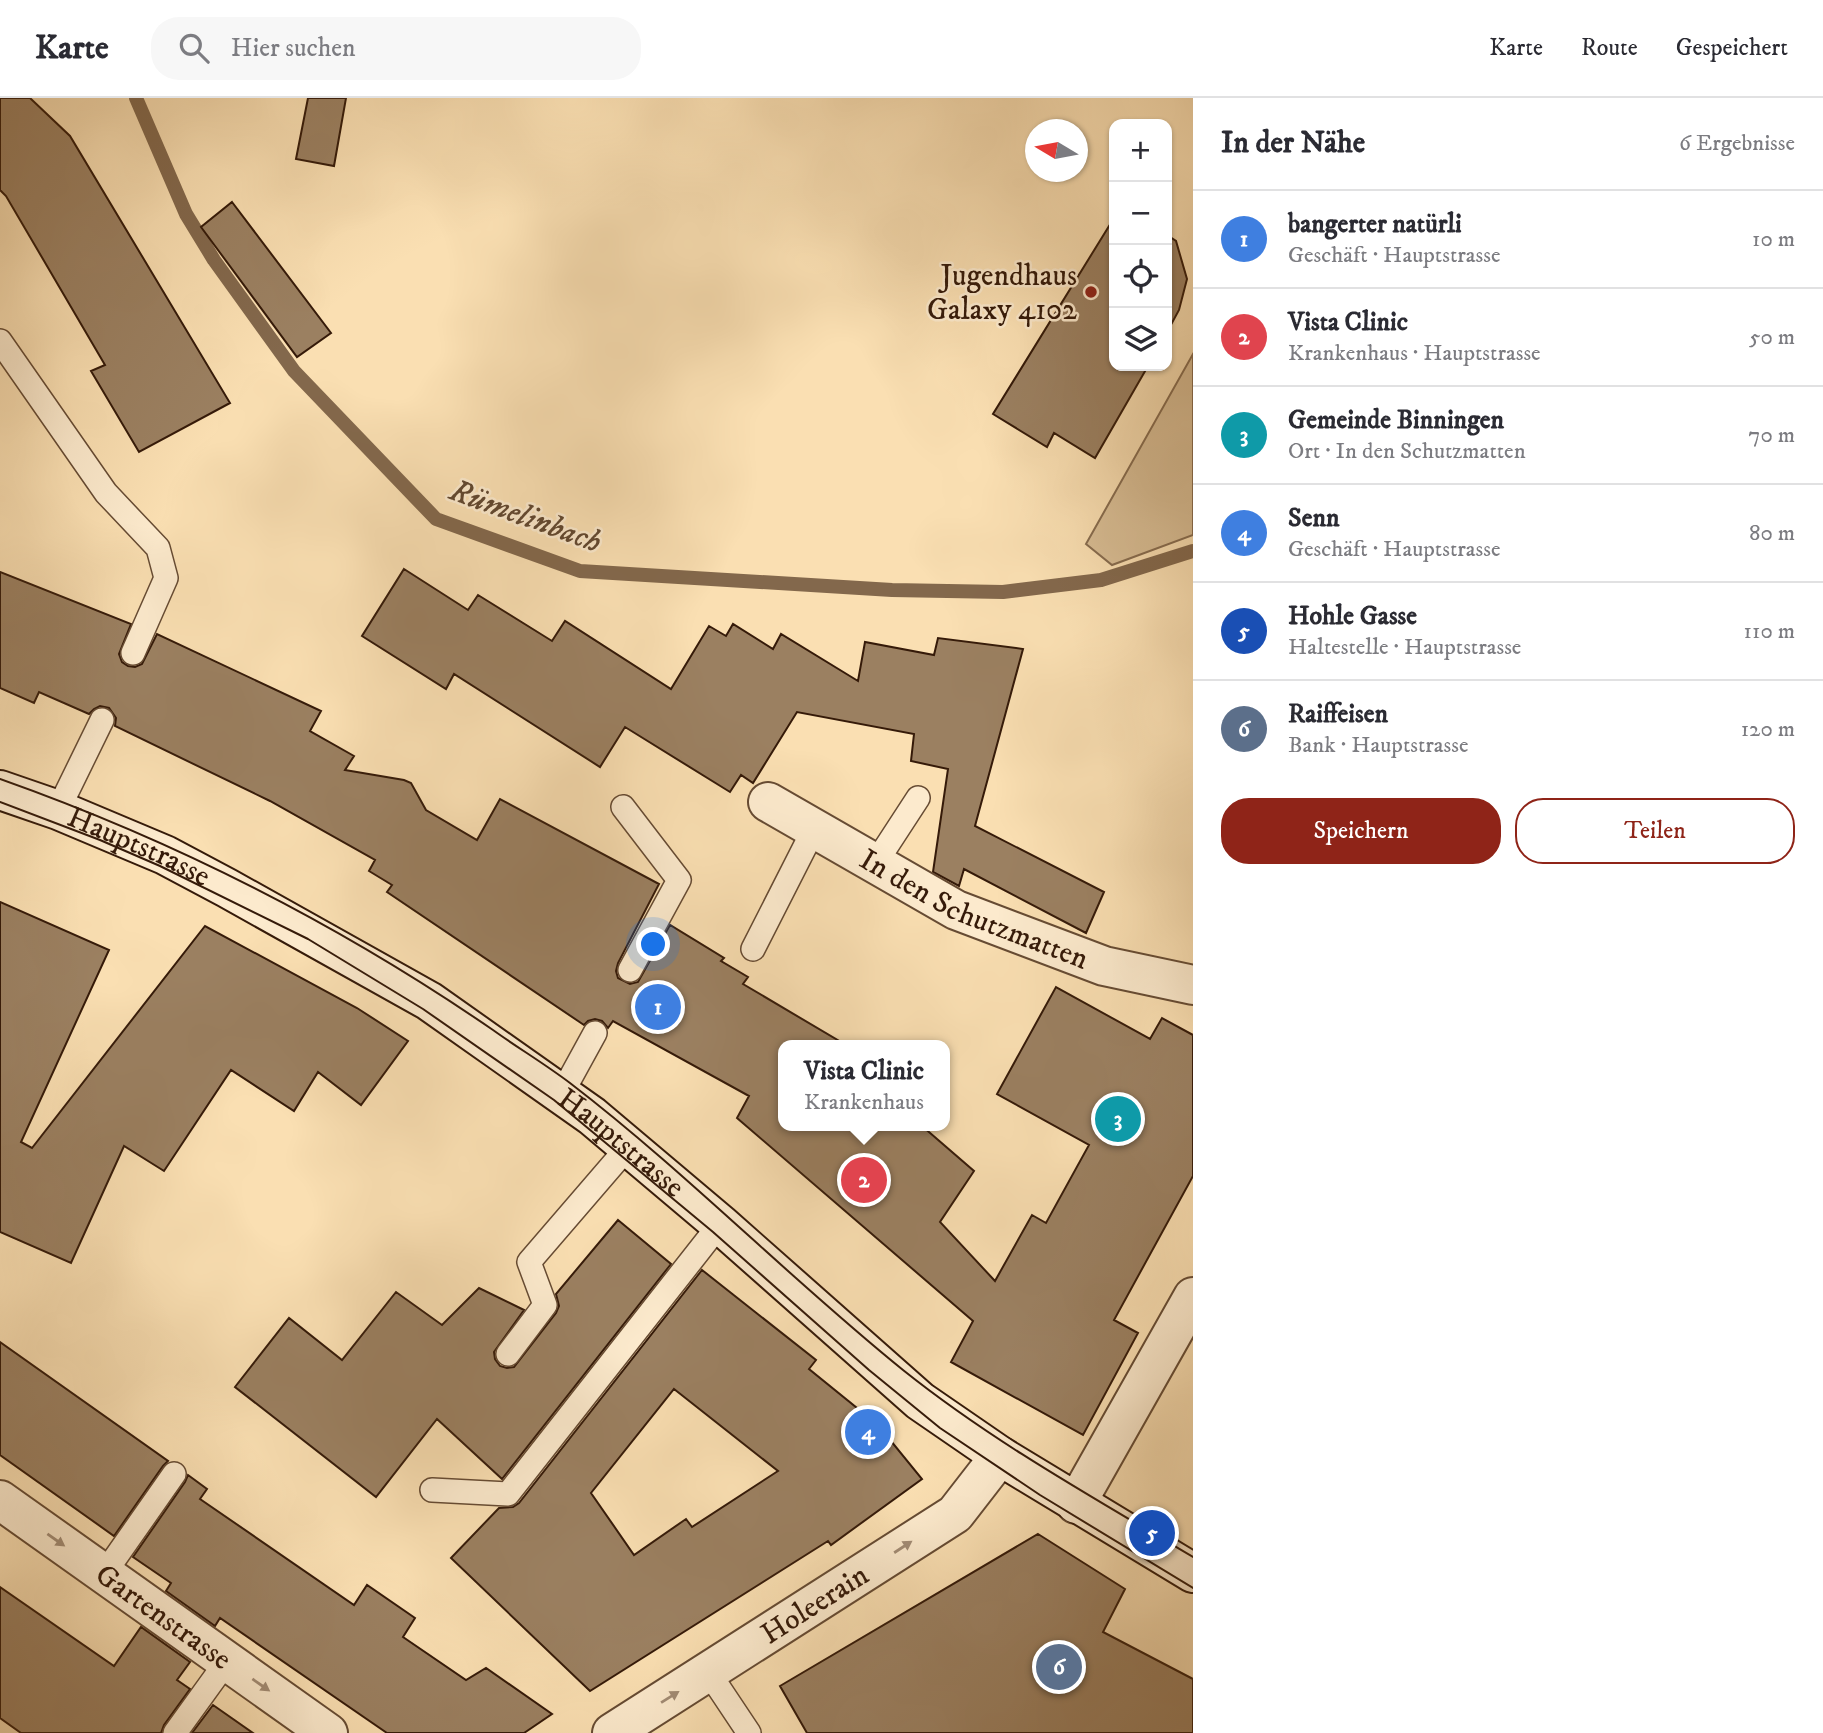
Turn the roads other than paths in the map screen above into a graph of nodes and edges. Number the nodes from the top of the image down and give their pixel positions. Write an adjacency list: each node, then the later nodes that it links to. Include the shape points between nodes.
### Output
1 (0, 341): 2 (lane, via 106,494 158,548 166,578)
2 (133, 653)
3 (102, 720): 8 (lane)
4 (0, 790): 8 (street, Hauptstrasse)
5 (918, 798): 10 (lane)
6 (768, 803): 9 (street, In den Schutzmatten)
7 (623, 807): 12 (lane, via 679,880)
8 (58, 810): 15 (street, Hauptstrasse, via 164,855 429,1001)
9 (814, 829): 10 (street, In den Schutzmatten); 11 (lane)
10 (875, 864): 13 (street, In den Schutzmatten, via 956,910 1079,957)
11 (753, 949)
12 (630, 970)
13 (1193, 985)
14 (594, 1033): 15 (lane)
15 (561, 1095): 16 (street, Hauptstrasse)
16 (628, 1147): 17 (street, Hauptstrasse); 19 (lane, via 529,1262 545,1305)
17 (720, 1224): 20 (street, Hauptstrasse, via 920,1401); 22 (lane, via 508,1494)
18 (1193, 1297): 24 (street)
19 (508, 1354)
20 (1000, 1456): 24 (street, Hauptstrasse); 28 (street, Holeerain, one-way to 20, via 955,1514)
21 (174, 1474): 26 (lane)
22 (432, 1490)
23 (0, 1500): 26 (street, Gartenstrasse, one-way to 26)
24 (1076, 1504): 25 (street, Hauptstrasse)
25 (1193, 1573)
26 (104, 1574): 27 (street, Gartenstrasse)
27 (227, 1661): 29 (lane); 30 (street, Gartenstrasse, one-way to 30)
28 (709, 1673): 31 (street, Holeerain, one-way to 28); 32 (lane)
29 (175, 1733)
30 (328, 1733)
31 (612, 1733)
32 (749, 1733)

